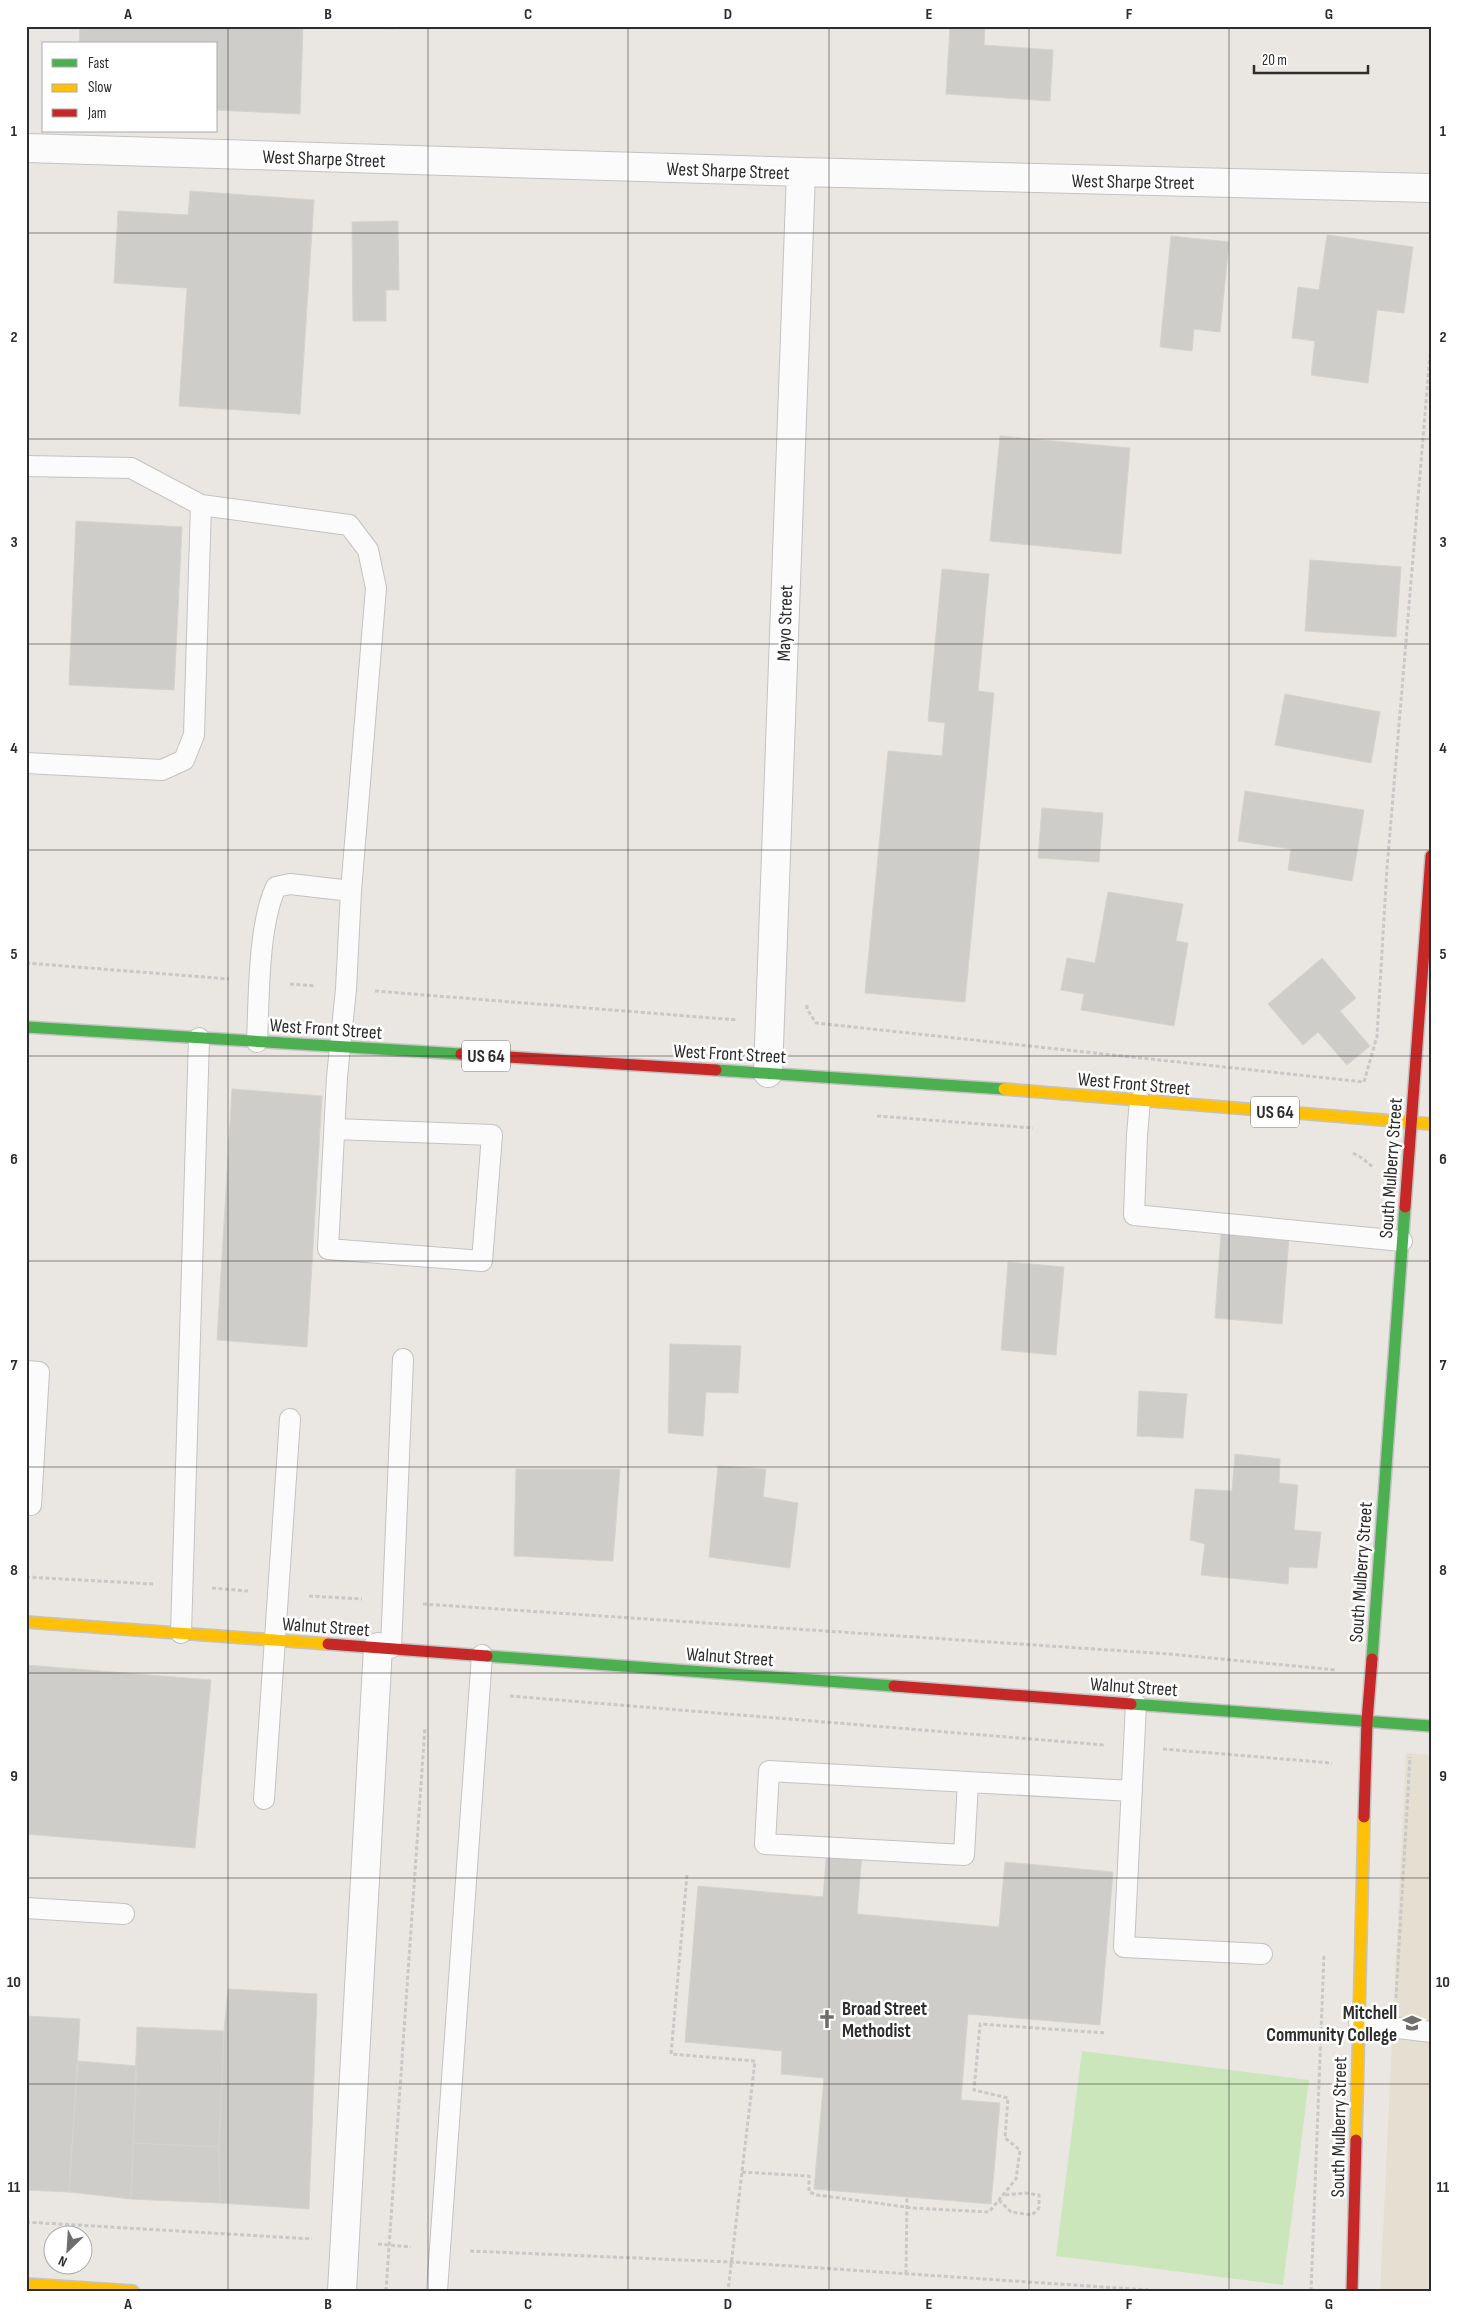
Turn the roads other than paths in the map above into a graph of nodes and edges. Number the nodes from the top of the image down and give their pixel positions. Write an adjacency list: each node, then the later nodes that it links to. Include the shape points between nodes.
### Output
1 (26, 148): 2 (street, West Sharpe Street)
2 (801, 172): 3 (street, West Sharpe Street); 13 (street, Mayo Street)
3 (1431, 188)
4 (26, 466): 5 (lane, via 131,468)
5 (200, 505): 6 (lane, via 194,735 184,760 162,770); 8 (lane, via 349,525 368,550 376,588)
6 (26, 764)
7 (1431, 856): 15 (street, South Mulberry Street)
8 (352, 891): 11 (lane, via 290,884 276,887 269,904 260,982); 12 (lane)
9 (26, 1027): 10 (street, West Front Street / US 64)
10 (198, 1038): 11 (street, West Front Street / US 64); 24 (lane)
11 (258, 1042): 12 (street, West Front Street / US 64)
12 (340, 1047): 13 (street, West Front Street / US 64); 17 (lane)
13 (768, 1073): 14 (street, West Front Street / US 64)
14 (1140, 1101): 15 (street, West Front Street / US 64); 18 (lane, via 1134,1215)
15 (1410, 1123): 16 (street, West Front Street / US 64); 18 (street, South Mulberry Street)
16 (1431, 1124)
17 (335, 1129): 17 (lane, via 328,1249 482,1261 492,1135)
18 (1402, 1241): 29 (street, South Mulberry Street)
19 (403, 1359): 26 (lane, via 393,1601)
20 (26, 1371): 22 (lane, via 39,1372)
21 (290, 1419): 25 (lane)
22 (31, 1505)
23 (26, 1622): 24 (street, Walnut Street)
24 (182, 1633): 25 (street, Walnut Street)
25 (274, 1640): 26 (street, Walnut Street); 33 (lane)
26 (384, 1648): 27 (street, Walnut Street); 41 (street)
27 (482, 1655): 28 (street, Walnut Street); 42 (lane)
28 (1136, 1704): 29 (street, Walnut Street); 32 (lane)
29 (1367, 1720): 30 (street, Walnut Street); 37 (street, South Mulberry Street)
30 (1431, 1726)
31 (968, 1782): 31 (lane, via 769,1771 765,1844 964,1855); 32 (lane)
32 (1132, 1791): 36 (lane, via 1124,1947)
33 (264, 1799)
34 (26, 1908): 35 (lane)
35 (124, 1914)
36 (1262, 1954)
37 (1358, 2022): 38 (lane); 43 (street, South Mulberry Street)
38 (1431, 2032)
39 (26, 2284): 40 (street)
40 (134, 2291)
41 (342, 2291)
42 (437, 2291)
43 (1352, 2291)

